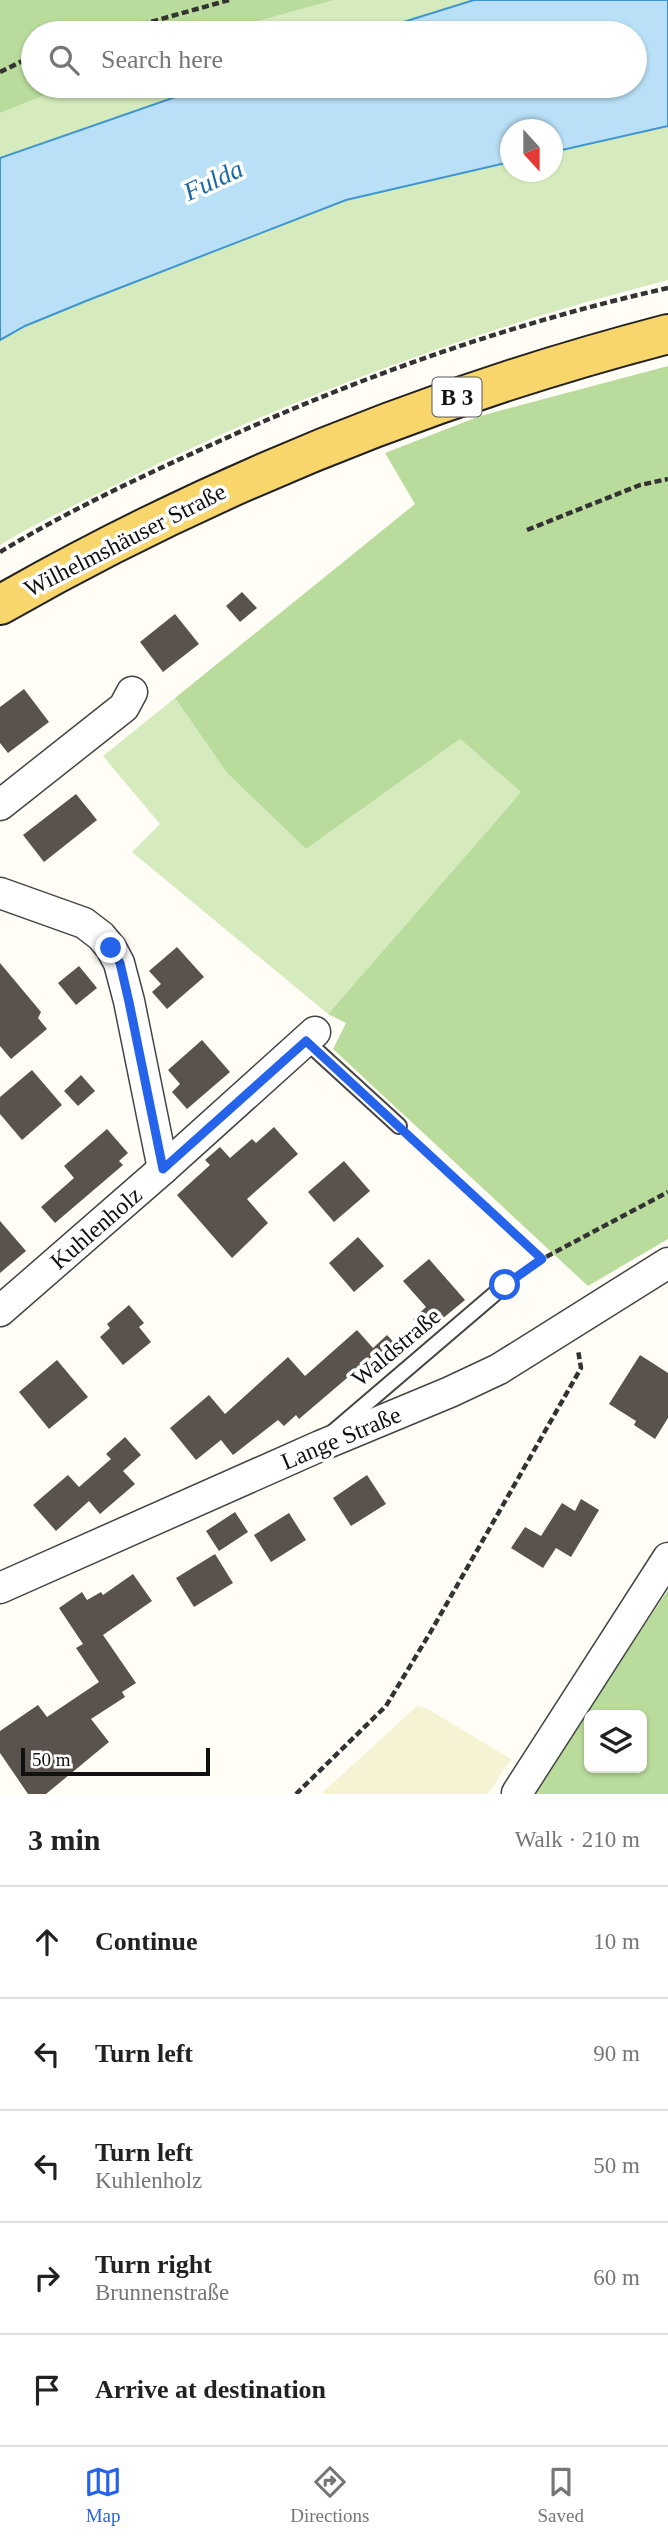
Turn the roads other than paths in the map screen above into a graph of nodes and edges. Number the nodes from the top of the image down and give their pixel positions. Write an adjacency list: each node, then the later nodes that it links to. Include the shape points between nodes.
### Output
1 (668, 334): 2 (main road, Wilhelmshäuser Straße / B 3, via 428,406 252,477 104,548)
2 (0, 605)
3 (132, 692): 4 (street, via 124,707)
4 (0, 805)
5 (0, 893): 8 (street, via 84,923 101,936 120,963)
6 (310, 1036): 7 (lane); 8 (street, Kuhlenholz)
7 (399, 1126)
8 (163, 1169): 11 (street, Kuhlenholz)
9 (668, 1263): 12 (street, Lange Straße, via 499,1368)
10 (505, 1285): 12 (lane, Waldstraße, via 342,1422)
11 (0, 1311)
12 (320, 1446): 14 (street, Lange Straße)
13 (668, 1558): 15 (street)
14 (0, 1588)
15 (517, 1793)

